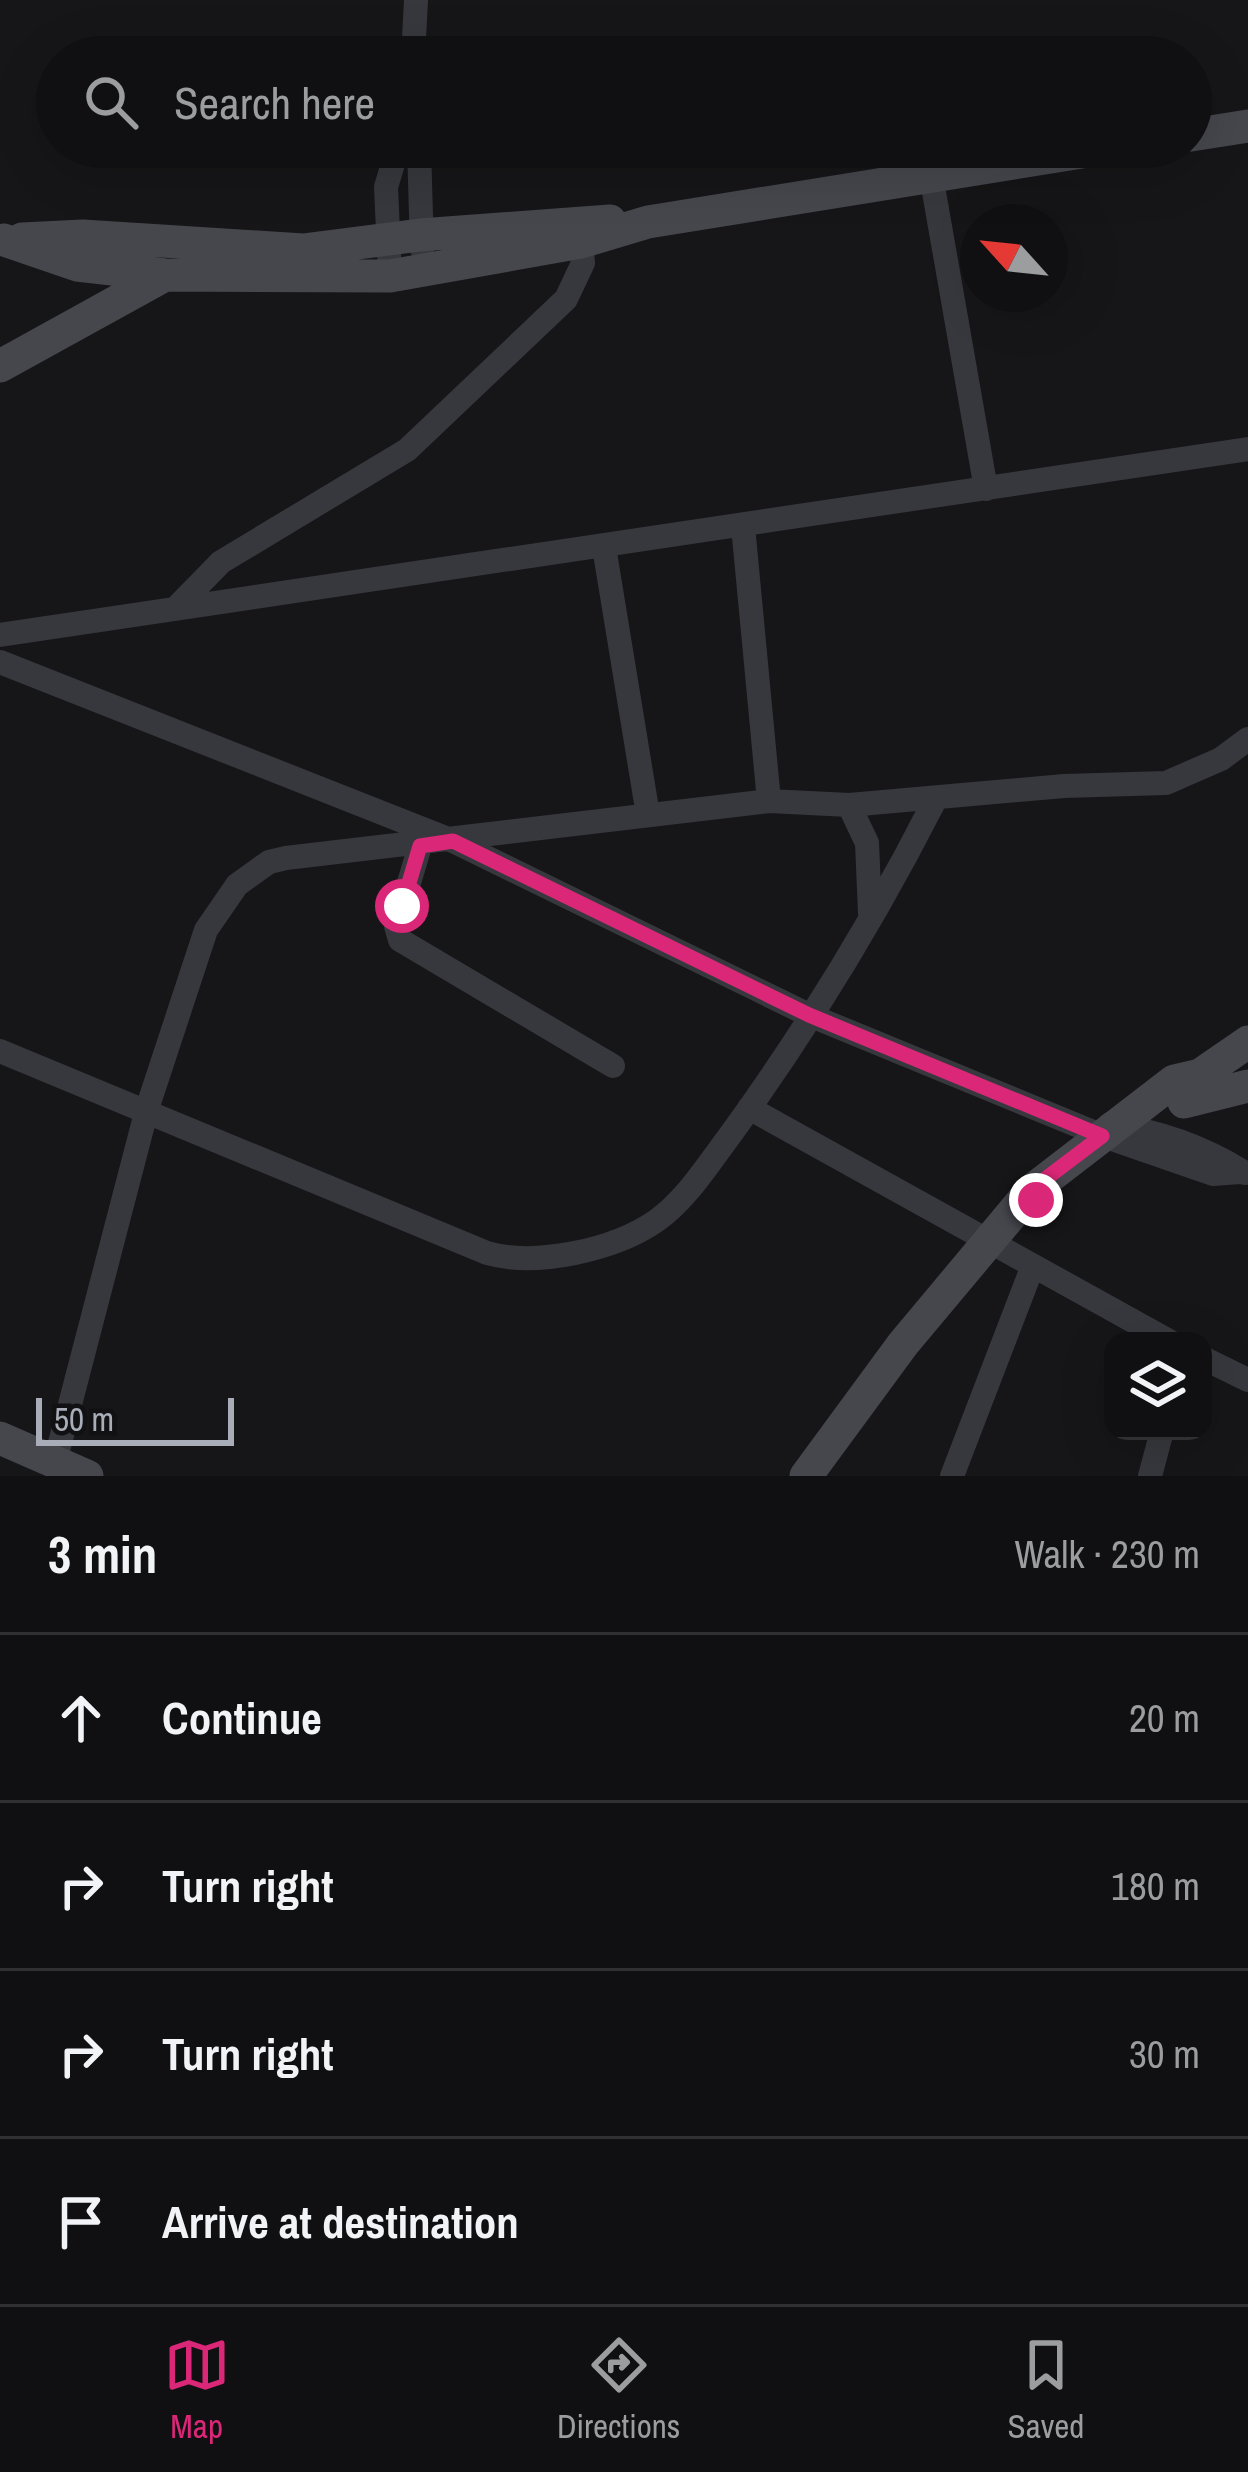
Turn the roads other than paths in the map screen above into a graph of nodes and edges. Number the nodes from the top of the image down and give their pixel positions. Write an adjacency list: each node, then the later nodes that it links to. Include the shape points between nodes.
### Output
1 (416, 0): 2 (street)
2 (414, 36)
3 (1248, 126): 4 (street)
4 (1212, 132)
5 (392, 168): 10 (street, via 386,187)
6 (416, 168): 10 (street)
7 (977, 168): 8 (street)
8 (932, 175): 9 (street); 18 (street)
9 (647, 222): 10 (street, via 579,220); 12 (street)
10 (404, 237): 11 (street, via 303,250 82,236); 13 (street); 15 (street)
11 (2, 240): 14 (street, via 76,266)
12 (581, 242): 13 (street); 21 (street, via 583,263 566,299 407,450 221,562)
13 (424, 269): 15 (street)
14 (165, 275): 15 (street); 16 (street)
15 (390, 276)
16 (0, 366)
17 (1248, 449): 18 (street)
18 (986, 489): 19 (street)
19 (743, 526): 20 (street); 26 (street)
20 (604, 547): 21 (street); 28 (street)
21 (179, 605): 22 (street)
22 (0, 635)
23 (0, 662): 29 (street)
24 (1248, 739): 25 (street, via 1166,783)
25 (935, 800): 27 (street); 31 (street)
26 (769, 801): 27 (street); 28 (street)
27 (849, 806): 31 (street, via 867,844)
28 (649, 815): 29 (street)
29 (453, 841): 30 (street); 32 (street)
30 (420, 846): 35 (street, via 396,926 400,940); 38 (street, via 268,862 237,885 206,930)
31 (870, 915): 32 (street)
32 (809, 1015): 39 (street); 40 (street)
33 (1248, 1042): 37 (street)
34 (0, 1051): 38 (street)
35 (613, 1066)
36 (1248, 1086): 37 (street)
37 (1192, 1089): 40 (street)
38 (147, 1108): 39 (street, via 488,1253 535,1259 656,1221); 49 (street)
39 (749, 1108): 42 (street)
40 (1111, 1131): 41 (street, via 1213,1174); 42 (street, via 1047,1196 1027,1200)
41 (1244, 1173)
42 (985, 1242): 43 (street); 51 (street)
43 (1033, 1268): 44 (street); 52 (street)
44 (1152, 1332)
45 (1212, 1362): 46 (street)
46 (1248, 1380)
47 (0, 1438): 49 (street)
48 (1160, 1440): 53 (street)
49 (55, 1462): 50 (street)
50 (87, 1476)
51 (806, 1476)
52 (952, 1476)
53 (1150, 1476)

